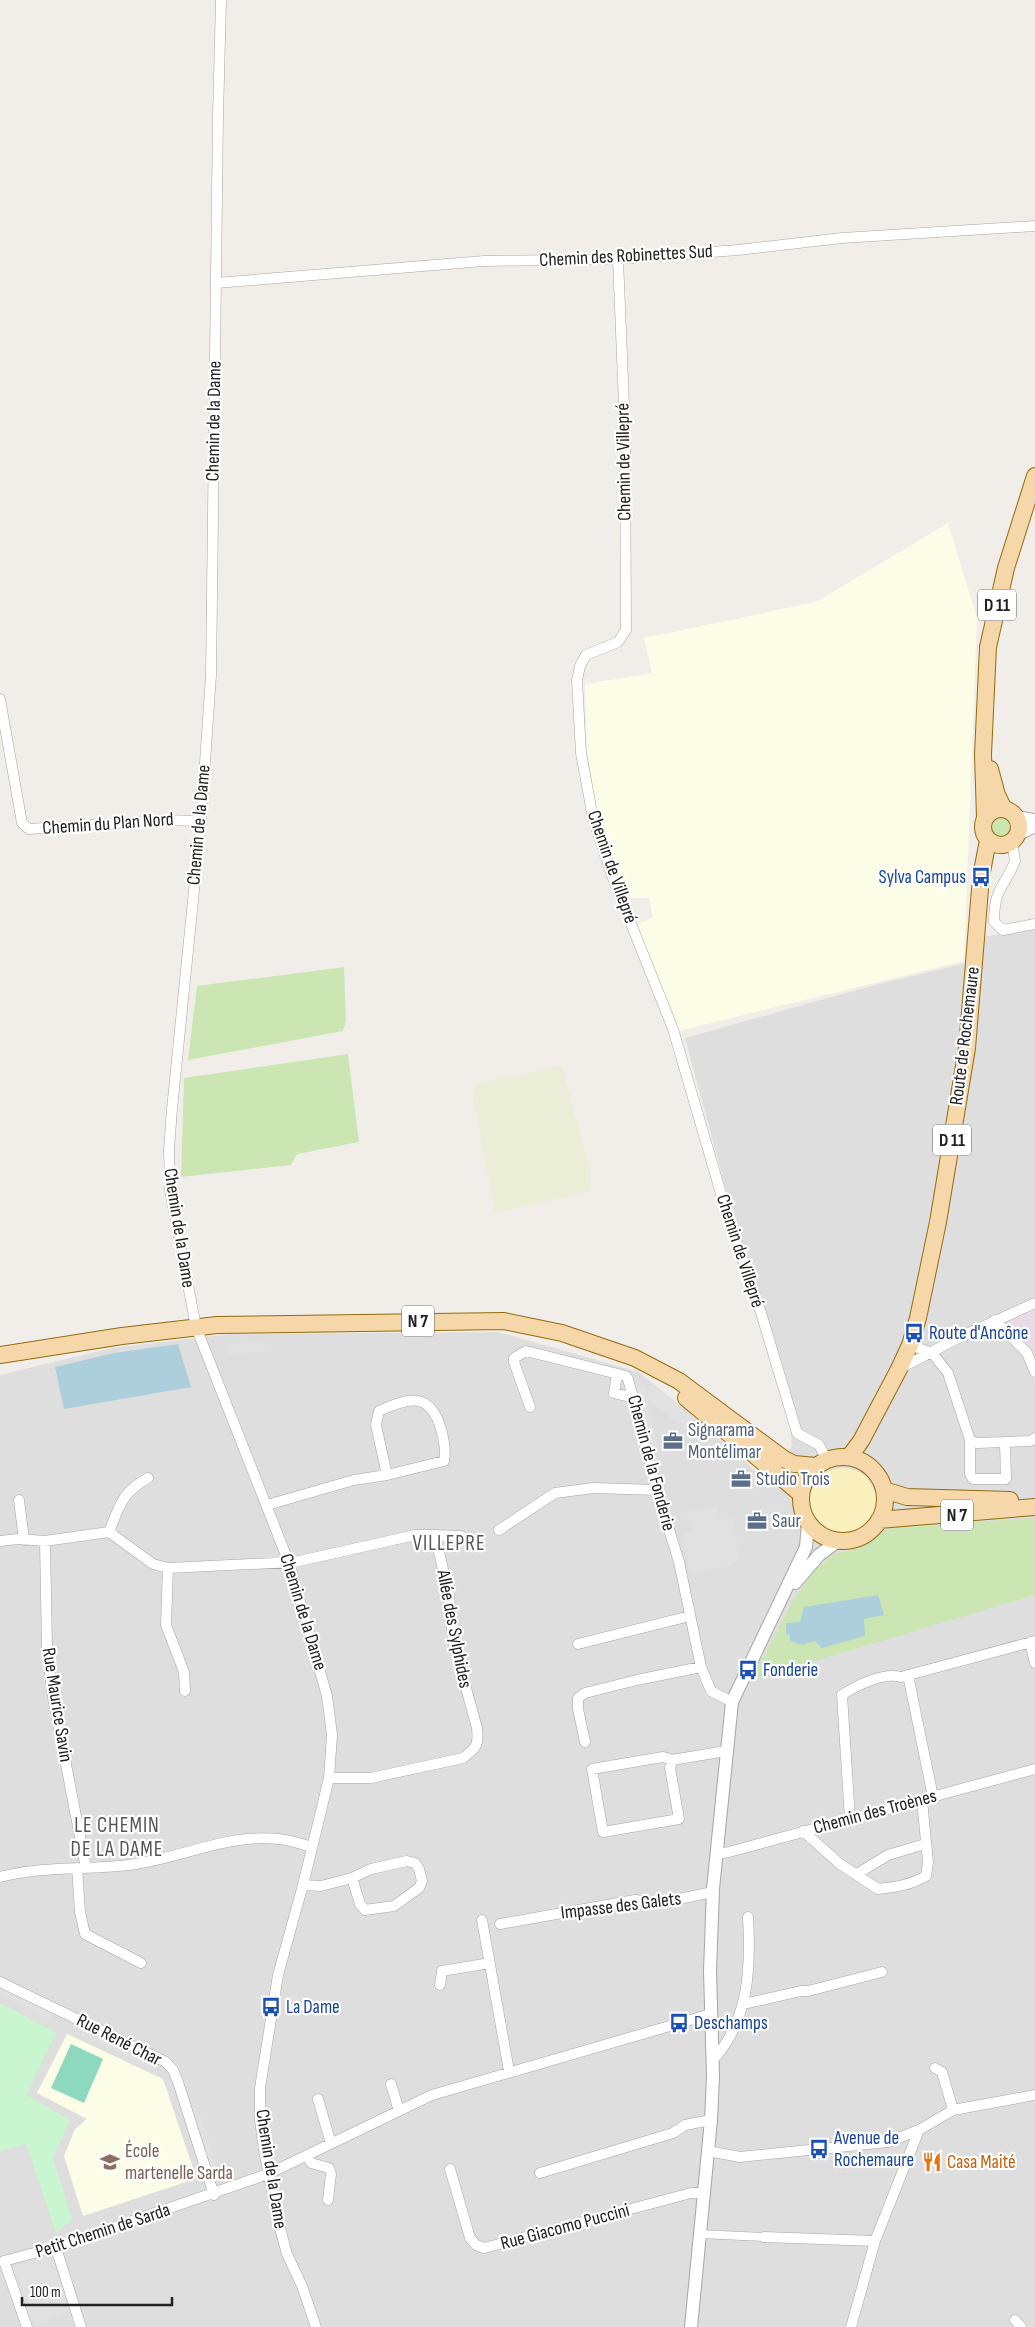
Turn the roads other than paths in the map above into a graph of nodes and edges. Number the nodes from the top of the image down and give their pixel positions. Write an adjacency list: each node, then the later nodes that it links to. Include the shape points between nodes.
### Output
1 (221, 0): 4 (street, Chemin de la Dame)
2 (1035, 226): 3 (street, Chemin des Robinettes Sud, via 842,238)
3 (618, 259): 4 (street, Chemin des Robinettes Sud, via 484,262); 31 (street, Chemin de Villepré, via 625,429 626,630 618,642 586,655 580,666 577,680 581,753 593,818 612,876 673,1029 724,1204 797,1433 819,1445)
4 (216, 283): 11 (street, Chemin de la Dame, via 210,675)
5 (1035, 476): 7 (main road, D 11, via 993,621 988,647)
6 (0, 699): 11 (street, Chemin du Plan Nord, via 22,823 29,829 163,820)
7 (983, 738): 8 (main road, D 11, via 997,795); 9 (main road, D 11)
8 (1010, 813): 9 (main road, via 993,810); 10 (street); 13 (main road, via 1019,826)
9 (985, 818): 13 (main road, via 982,827)
10 (1035, 820)
11 (201, 821): 17 (street, Chemin de la Dame, via 169,1150 170,1190)
12 (1035, 826): 13 (street)
13 (1005, 840): 14 (street, via 1015,861 994,904 994,922 1002,930); 18 (main road, Route de Rochemaure / D 11, via 978,905 967,1048 938,1222)
14 (1035, 924)
15 (1035, 1303): 16 (street)
16 (995, 1320): 19 (street); 23 (street, via 1027,1353)
17 (196, 1327): 20 (main road, N 7); 21 (main road, N 7, via 256,1323 504,1321 562,1333); 40 (street, Chemin de la Dame)
18 (910, 1345): 19 (street); 22 (main road, Route de Rochemaure / D 11)
19 (932, 1353): 22 (street); 28 (street, via 954,1387)
20 (0, 1355)
21 (635, 1358): 31 (main road, N 7, via 679,1381 784,1459 794,1464); 37 (main road, N 7)
22 (899, 1369): 30 (main road, Route de Rochemaure / D 11, via 861,1441); 32 (main road, Route de Rochemaure / D 11, via 888,1400 875,1421)
23 (1035, 1372)
24 (617, 1374): 25 (street, Chemin de la Fonderie, via 628,1379); 25 (street, via 614,1393); 26 (street, Chemin de la Fonderie, via 526,1351 519,1353 514,1362)
25 (634, 1398): 35 (street, Chemin de la Fonderie)
26 (530, 1407)
27 (1035, 1438): 29 (street)
28 (970, 1440): 29 (street, via 977,1443); 29 (street, via 970,1474 974,1479 1006,1479)
29 (1005, 1442)
30 (849, 1457): 31 (main road); 32 (main road)
31 (822, 1463): 37 (main road, via 808,1474)
32 (867, 1464): 36 (main road)
33 (388, 1475): 33 (street, via 444,1460 446,1448 436,1412 428,1405 417,1400 379,1411 376,1425); 40 (street, via 354,1480)
34 (148, 1478): 45 (street, via 130,1489 123,1498)
35 (657, 1490): 44 (street, via 593,1488 556,1493); 55 (street, Chemin de la Fonderie, via 679,1562)
36 (884, 1490): 39 (main road, N 7, via 906,1497); 42 (main road, via 884,1506)
37 (801, 1494): 43 (main road)
38 (19, 1500): 48 (street)
39 (1035, 1501)
40 (267, 1505): 52 (street, Chemin de la Dame)
41 (1035, 1507): 42 (main road, N 7)
42 (879, 1520): 51 (main road, via 862,1537)
43 (808, 1523): 51 (main road, via 816,1532); 54 (street, via 806,1547)
44 (499, 1530)
45 (109, 1532): 50 (street); 53 (street, via 153,1564)
46 (435, 1535): 47 (street); 52 (street, via 416,1535); 67 (street, Allée des Sylphides, via 448,1594 453,1641 478,1742 474,1750 462,1758 370,1778)
47 (461, 1536)
48 (24, 1540): 49 (street); 50 (street)
49 (0, 1541)
50 (45, 1541): 75 (street, Rue Maurice Savin, via 47,1648)
51 (838, 1541): 54 (street, via 819,1555)
52 (289, 1563): 53 (street); 67 (street, Chemin de la Dame, via 327,1696 332,1735)
53 (168, 1568): 61 (street, via 166,1624 184,1672)
54 (785, 1594): 62 (street)
55 (690, 1616): 57 (street); 59 (street, Chemin de la Fonderie)
56 (1033, 1642): 58 (street); 60 (street)
57 (578, 1644)
58 (1035, 1663)
59 (701, 1667): 62 (street, Chemin de la Fonderie, via 711,1691); 63 (street, via 585,1693 578,1698 578,1709)
60 (908, 1675): 68 (street); 70 (street, via 886,1676 842,1694)
61 (185, 1691)
62 (732, 1702): 64 (street)
63 (585, 1742)
64 (726, 1751): 65 (street); 74 (street)
65 (672, 1760): 65 (street, via 663,1757 592,1769 603,1832 679,1819 670,1768)
66 (1035, 1769): 68 (street, Chemin des Troènes)
67 (329, 1778): 73 (street, Chemin de la Dame)
68 (933, 1797): 69 (street, Chemin des Troènes)
69 (922, 1800): 70 (street, Chemin des Troènes); 72 (street)
70 (850, 1819): 71 (street, Chemin des Troènes)
71 (803, 1832): 74 (street, Chemin des Troènes); 76 (street, via 840,1864)
72 (925, 1844): 76 (street, via 888,1855); 76 (street, via 926,1876 917,1882 878,1890)
73 (312, 1848): 75 (street, via 279,1839 258,1838 138,1864); 79 (street, Chemin de la Dame)
74 (716, 1854): 80 (street)
75 (82, 1868): 77 (street, via 30,1871); 84 (street, Rue Maurice Savin, via 80,1912 86,1934)
76 (857, 1874)
77 (0, 1877)
78 (352, 1878): 78 (street, via 365,1910 394,1906 419,1888 422,1881 415,1863 408,1861 371,1869); 79 (street, via 321,1886)
79 (303, 1885): 106 (street, Chemin de la Dame, via 278,1975 260,2088 260,2120)
80 (713, 1892): 83 (street, Impasse des Galets, via 659,1902 635,1900); 90 (street)
81 (748, 1917): 89 (street, via 750,1951)
82 (482, 1920): 85 (street)
83 (500, 1924)
84 (142, 1963)
85 (490, 1963): 88 (street, via 442,1971); 93 (street)
86 (882, 1972): 89 (street)
87 (0, 1982): 108 (street, Rue René Char, via 166,2062 178,2082)
88 (440, 1985)
89 (744, 2004): 91 (street, via 724,2048)
90 (712, 2014): 91 (street); 93 (street, Petit Chemin de Sarda)
91 (712, 2061): 99 (street)
92 (935, 2068): 97 (street, via 942,2072)
93 (509, 2071): 98 (street, Petit Chemin de Sarda, via 432,2095)
94 (391, 2084): 98 (street)
95 (1035, 2095): 97 (street)
96 (318, 2100): 101 (street)
97 (953, 2110): 100 (street)
98 (399, 2111): 101 (street, Petit Chemin de Sarda)
99 (711, 2120): 102 (street); 105 (street, via 685,2125 673,2133)
100 (919, 2130): 102 (street, via 888,2142 849,2148 740,2156); 112 (street)
101 (331, 2144): 103 (street, Petit Chemin de Sarda)
102 (708, 2151): 107 (street)
103 (307, 2156): 106 (street, Petit Chemin de Sarda); 109 (street, via 311,2163 329,2168)
104 (450, 2169): 107 (street, Rue Giacomo Puccini, via 470,2238 484,2248)
105 (540, 2173)
106 (268, 2174): 108 (street, Petit Chemin de Sarda); 116 (street, Chemin de la Dame, via 287,2254)
107 (703, 2193): 110 (street)
108 (214, 2195): 113 (street, Petit Chemin de Sarda)
109 (328, 2200)
110 (700, 2234): 111 (street); 117 (street)
111 (764, 2237): 112 (street)
112 (875, 2241): 118 (street)
113 (56, 2248): 114 (street, Petit Chemin de Sarda, via 4,2261); 115 (street)
114 (27, 2327)
115 (81, 2327)
116 (316, 2327)
117 (691, 2327)
118 (851, 2327)

